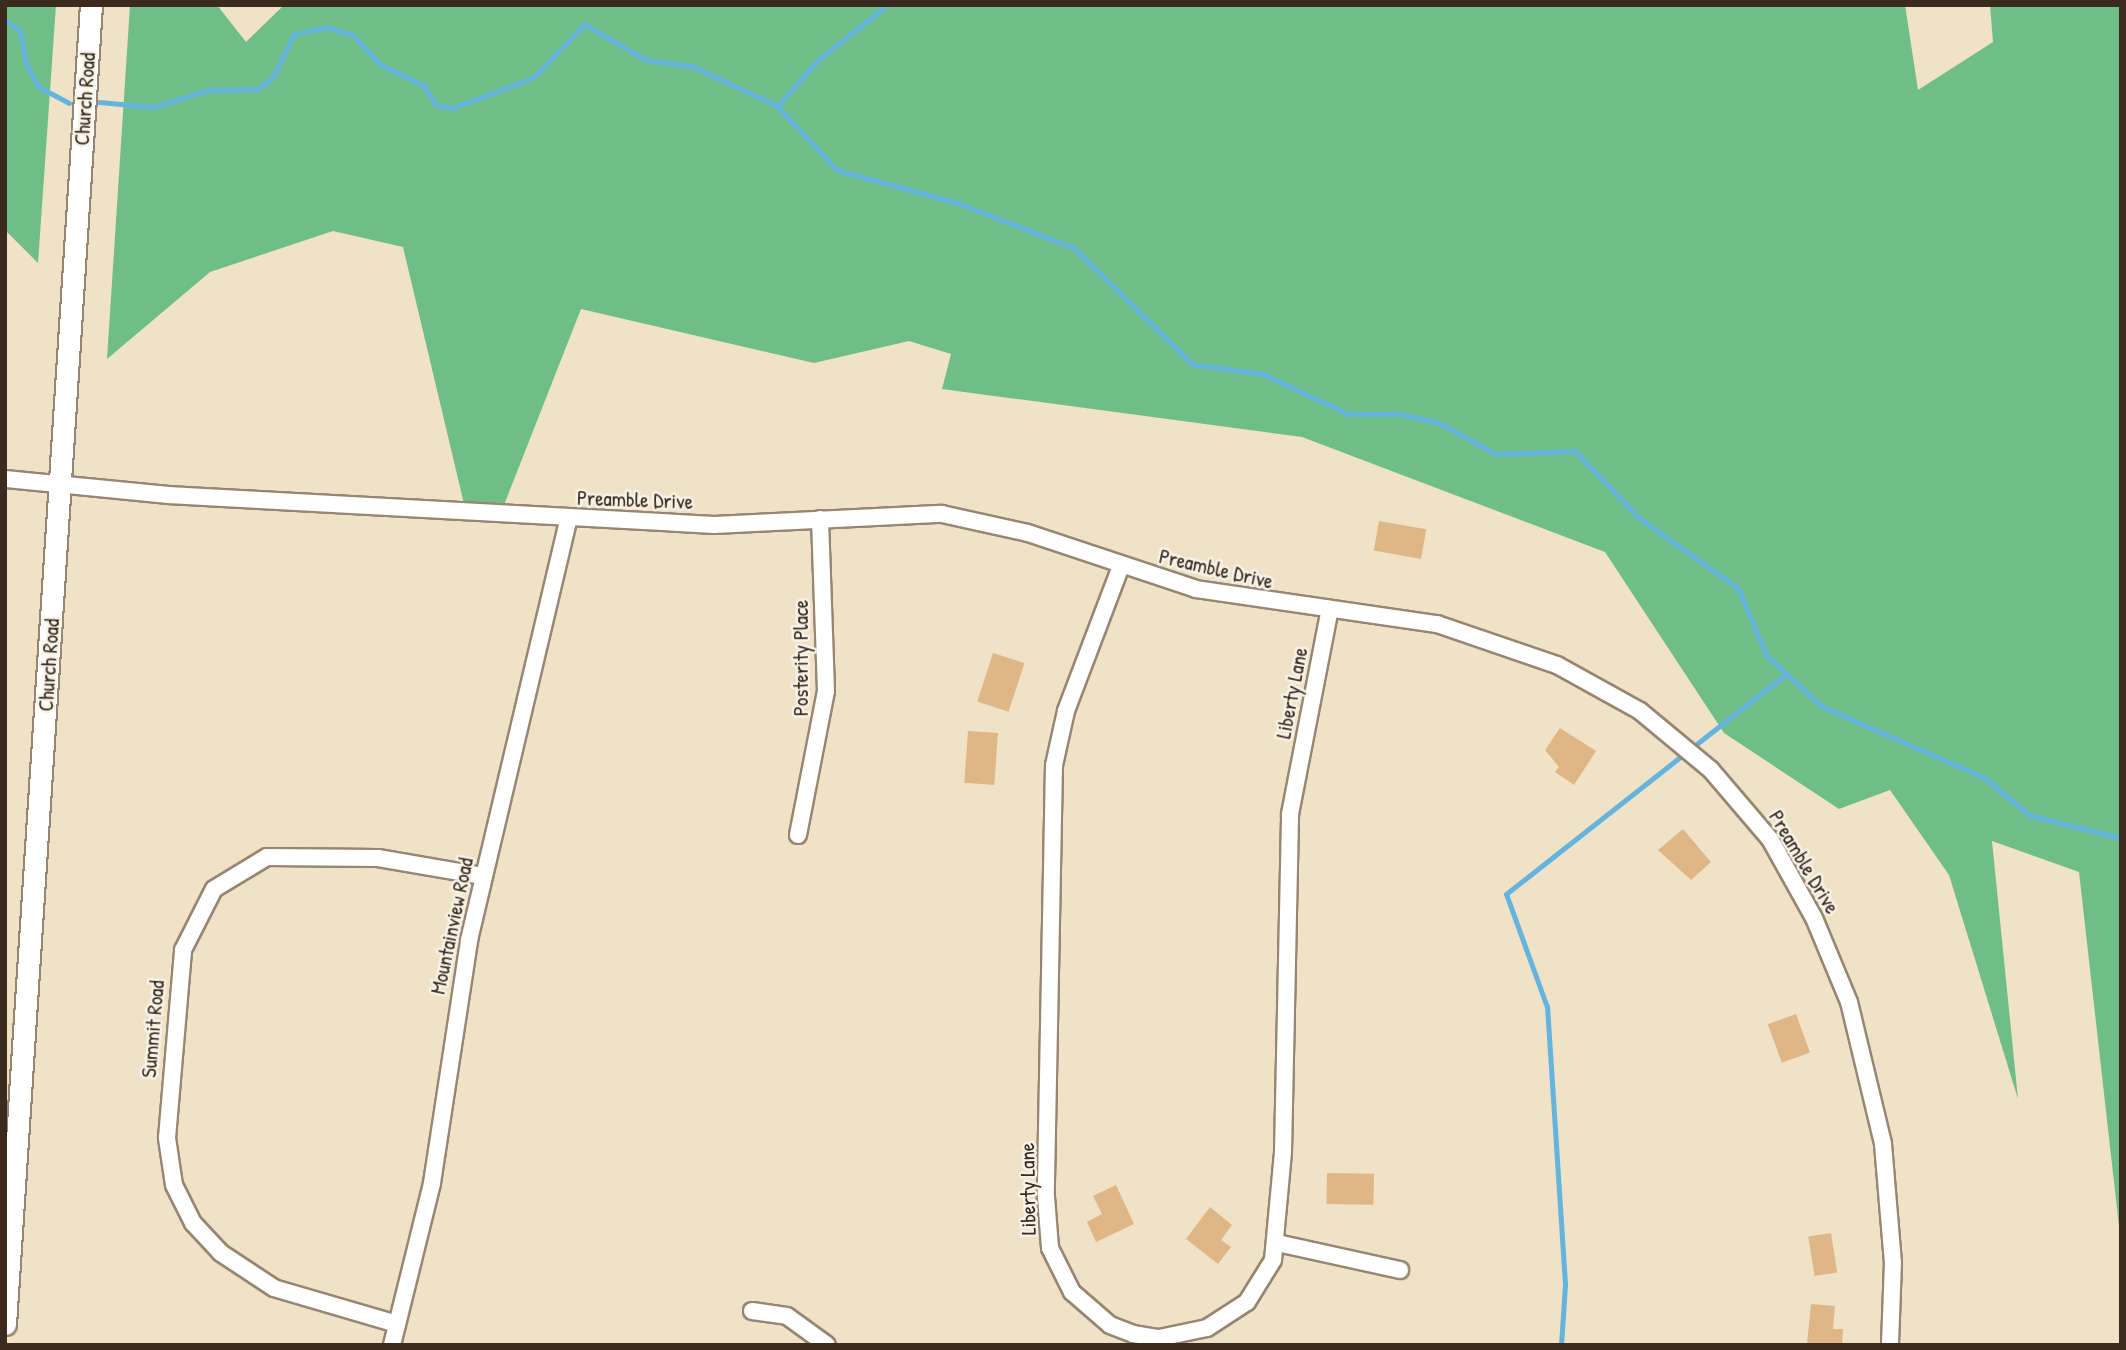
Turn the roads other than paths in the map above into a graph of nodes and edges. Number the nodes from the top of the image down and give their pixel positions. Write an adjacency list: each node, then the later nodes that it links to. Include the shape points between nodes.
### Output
1 (91, 5): 3 (main road, Church Road)
2 (5, 479): 3 (street, Preamble Drive)
3 (60, 484): 4 (street, Preamble Drive); 13 (main road, Church Road)
4 (569, 519): 5 (street, Preamble Drive, via 741,525); 9 (street, Mountainview Road)
5 (820, 519): 6 (street, Preamble Drive, via 912,513 973,519); 8 (street, Posterity Place, via 826,691)
6 (1121, 566): 7 (street, Preamble Drive, via 1225,596); 10 (street, Liberty Lane, via 1066,711 1054,765 1050,1248 1059,1271 1089,1310 1110,1325 1158,1338 1184,1336 1229,1317 1263,1283)
7 (1330, 609): 10 (street, Liberty Lane, via 1289,832); 17 (street, Preamble Drive, via 1437,624 1557,665 1665,730 1752,816 1814,918 1858,1031 1888,1194)
8 (798, 835)
9 (483, 876): 14 (street, Mountainview Road, via 432,1183); 14 (street, Summit Road, via 378,858 267,857 214,889 183,950 167,1138 174,1185 193,1223 221,1254 274,1287)
10 (1277, 1243): 11 (street)
11 (1400, 1270)
12 (752, 1311): 16 (street, via 787,1316)
13 (6, 1312)
14 (397, 1324): 15 (street, Mountainview Road)
15 (392, 1345)
16 (827, 1345)
17 (1890, 1345)

